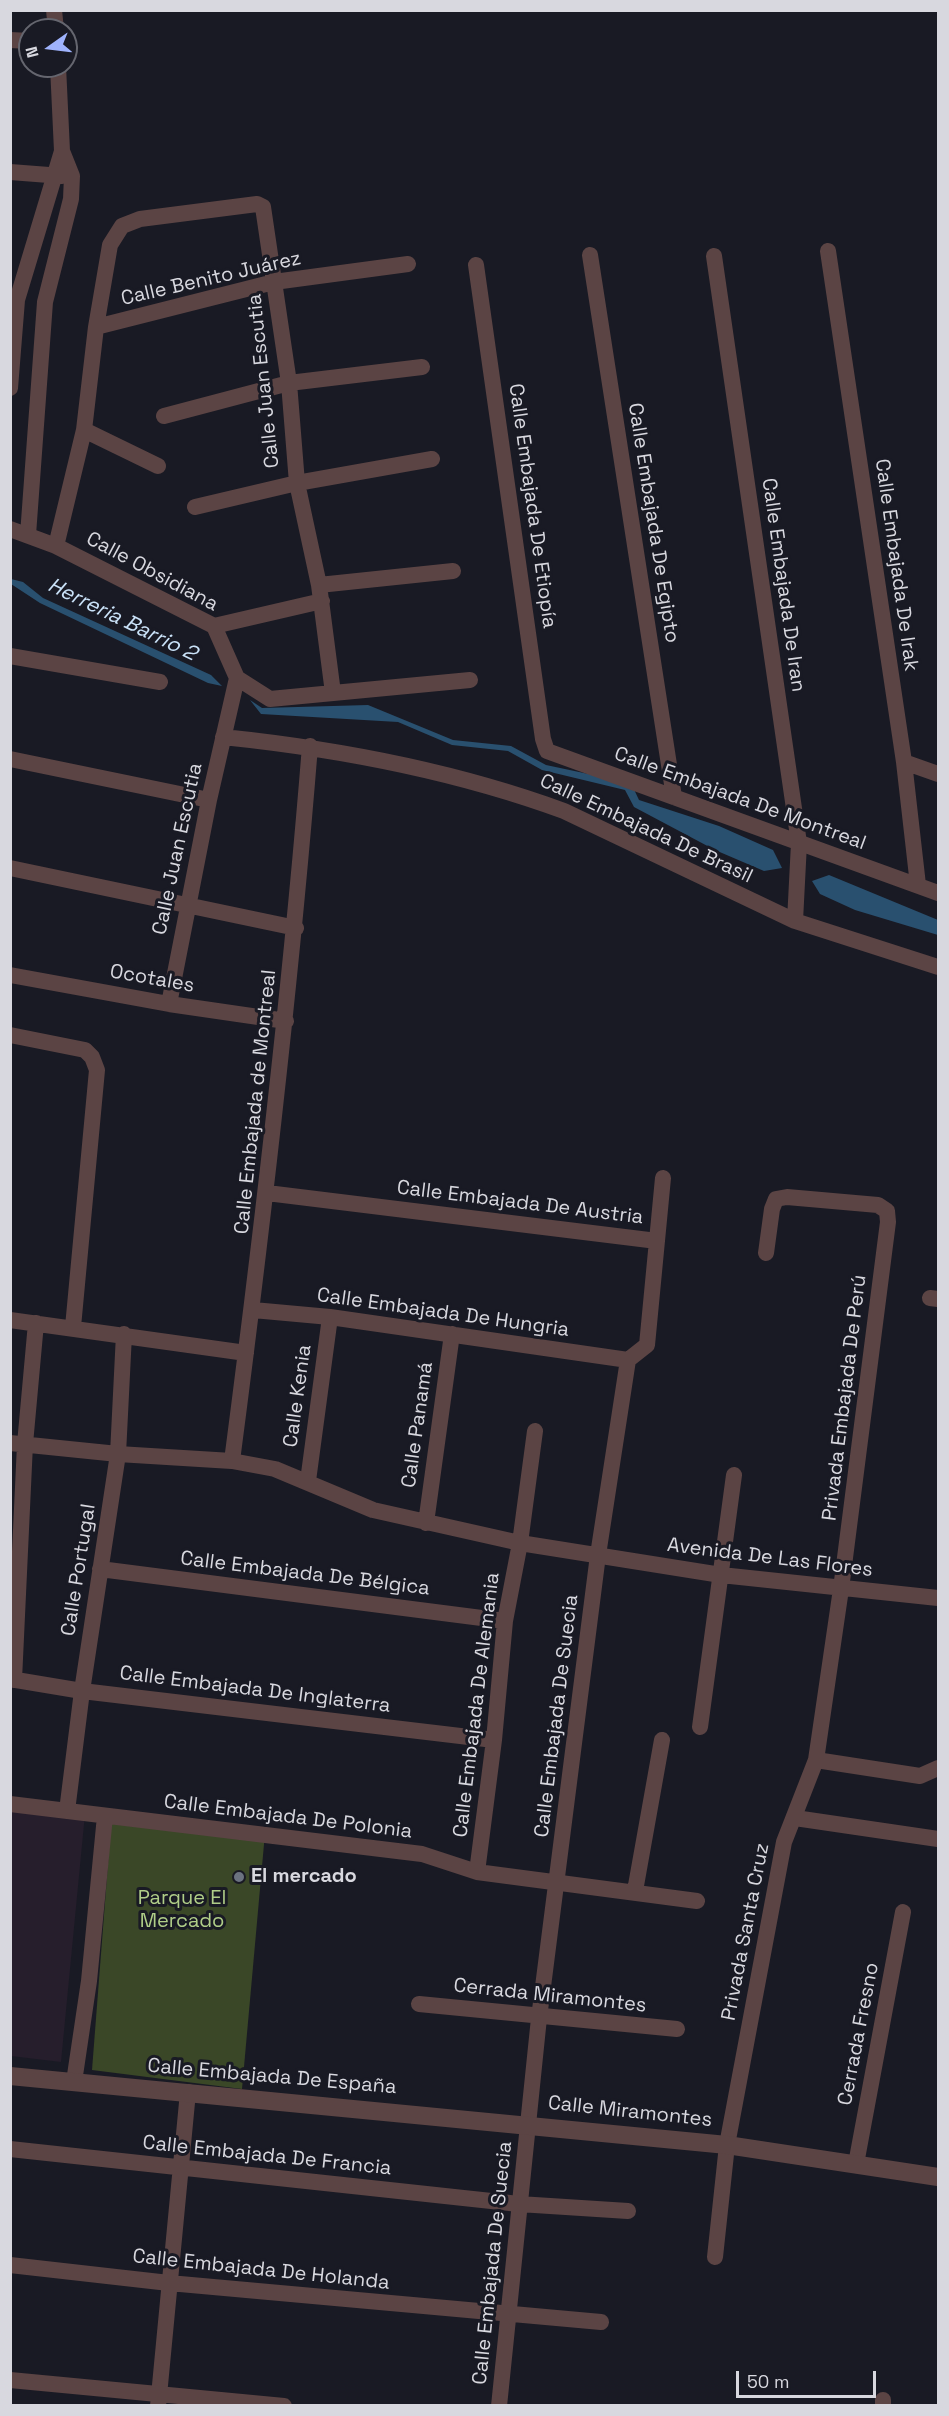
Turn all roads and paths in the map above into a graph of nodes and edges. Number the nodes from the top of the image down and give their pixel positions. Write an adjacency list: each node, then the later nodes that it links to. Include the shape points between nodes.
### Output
1 (59, 78): 2 (street)
2 (62, 151): 4 (street); 5 (street)
3 (10, 171): 4 (street)
4 (53, 176): 5 (street); 12 (street)
5 (72, 176): 24 (street, via 71,200 45,302)
6 (828, 251): 38 (street, Calle Embajada De Irak)
7 (590, 255): 40 (street, Calle Embajada De Egipto)
8 (714, 256): 42 (street, Calle Embajada De Iran)
9 (408, 264): 11 (street, Calle Benito Juárez)
10 (476, 265): 36 (street, Calle Embajada De Etiopía)
11 (274, 282): 13 (street, Calle Benito Juárez); 13 (street, Calle Juan Escutia, via 265,212 257,204 140,219 122,226 110,245); 15 (street, Calle Juan Escutia)
12 (14, 299): 16 (street)
13 (96, 327): 18 (street)
14 (422, 368): 15 (street)
15 (289, 383): 17 (street); 21 (street, Calle Juan Escutia)
16 (10, 388)
17 (164, 416)
18 (84, 430): 20 (street); 25 (street)
19 (432, 459): 21 (street)
20 (158, 466)
21 (297, 483): 22 (street); 27 (street, Calle Juan Escutia)
22 (195, 507)
23 (10, 529): 24 (street, Calle Obsidiana)
24 (28, 535): 25 (street, Calle Obsidiana)
25 (56, 546): 28 (street, Calle Obsidiana)
26 (453, 571): 27 (street)
27 (320, 593): 28 (street); 33 (street, Calle Juan Escutia)
28 (214, 626): 32 (street, Calle Obsidiana)
29 (10, 656): 31 (street)
30 (470, 680): 33 (street)
31 (160, 682)
32 (236, 690): 33 (street, via 270,699); 34 (street, Calle Juan Escutia)
33 (333, 693)
34 (223, 737): 35 (street, Calle Embajada De Brasil); 41 (street, Calle Juan Escutia)
35 (310, 746): 47 (street, Calle Embajada De Brasil, via 525,797 564,811); 48 (street, Calle Embajada de Montreal)
36 (547, 751): 40 (street, Calle Embajada De Montreal)
37 (10, 759): 41 (street)
38 (904, 762): 39 (street); 44 (street, Calle Embajada De Irak)
39 (939, 774)
40 (674, 797): 42 (street, Calle Embajada De Montreal)
41 (209, 800): 46 (street, Calle Juan Escutia)
42 (799, 843): 44 (street, Calle Embajada De Montreal); 47 (street, Calle Embajada De Iran)
43 (10, 868): 46 (street)
44 (918, 885): 45 (street, Calle Embajada De Montreal)
45 (939, 893)
46 (188, 905): 48 (street); 51 (street, Calle Juan Escutia)
47 (795, 921): 49 (street, Calle Embajada De Brasil)
48 (296, 928): 52 (street, Calle Embajada de Montreal)
49 (939, 967)
50 (10, 975): 51 (street, Ocotales)
51 (169, 1004): 52 (street, Ocotales)
52 (286, 1021): 55 (street, Calle Embajada de Montreal)
53 (10, 1035): 62 (street, via 85,1050 97,1070)
54 (663, 1178): 56 (street)
55 (267, 1193): 56 (street, Calle Embajada De Austria); 58 (street, Calle Embajada de Montreal)
56 (657, 1241): 66 (street, Calle Embajada De Austria, via 647,1345)
57 (766, 1253): 78 (street, Privada Embajada De Perú, via 776,1199 878,1205 887,1211)
58 (253, 1310): 59 (street, Calle Embajada De Hungria); 65 (street, Calle Embajada de Montreal)
59 (330, 1317): 64 (street, Calle Embajada De Hungria); 72 (street, Calle Kenia)
60 (10, 1320): 61 (street)
61 (36, 1323): 62 (street); 68 (street)
62 (73, 1327): 63 (street)
63 (124, 1334): 65 (street); 69 (street, Calle Portugal)
64 (452, 1334): 66 (street, Calle Embajada De Hungria); 73 (street, Calle Panamá)
65 (246, 1353): 70 (street, Calle Embajada de Montreal)
66 (628, 1360): 75 (street)
67 (535, 1431): 74 (street, Calle Embajada De Alemania)
68 (18, 1444): 69 (street, Avenida De Las Flores); 81 (street)
69 (118, 1454): 70 (street, Avenida De Las Flores); 76 (street, Calle Portugal)
70 (232, 1461): 72 (street, Avenida De Las Flores, via 275,1469)
71 (734, 1475): 77 (street)
72 (308, 1481): 73 (street, Avenida De Las Flores, via 373,1510)
73 (426, 1523): 74 (street, Avenida De Las Flores)
74 (520, 1543): 75 (street, Avenida De Las Flores); 80 (street, Calle Embajada De Alemania)
75 (598, 1556): 77 (street, Avenida De Las Flores); 94 (street, Calle Embajada De Suecia)
76 (100, 1569): 80 (street, Calle Embajada De Bélgica); 82 (street, Calle Portugal)
77 (721, 1575): 78 (street, Avenida De Las Flores); 83 (street)
78 (842, 1589): 79 (street, Avenida De Las Flores); 86 (street, Privada Santa Cruz)
79 (939, 1598)
80 (504, 1621): 84 (street, Calle Embajada De Alemania)
81 (12, 1679): 82 (street, Calle Embajada De Inglaterra)
82 (82, 1691): 84 (street, Calle Embajada De Inglaterra); 89 (street, Calle Portugal)
83 (700, 1727)
84 (494, 1740): 93 (street, Calle Embajada De Alemania)
85 (662, 1740): 95 (street)
86 (816, 1760): 87 (street, via 920,1776); 91 (street, Privada Santa Cruz)
87 (938, 1766)
88 (10, 1804): 89 (street, Calle Embajada De Polonia)
89 (68, 1811): 90 (street, Calle Embajada De Polonia)
90 (105, 1816): 93 (street, Calle Embajada De Polonia, via 422,1854); 102 (street, via 90,1971)
91 (795, 1818): 92 (street); 105 (street, Privada Santa Cruz, via 784,1842)
92 (939, 1839)
93 (477, 1872): 94 (street, Calle Embajada De Polonia)
94 (558, 1882): 95 (street, Calle Embajada De Polonia); 99 (street, Calle Embajada De Suecia)
95 (635, 1891): 96 (street, Calle Embajada De Polonia)
96 (698, 1901)
97 (903, 1912): 107 (street, Cerrada Fresno)
98 (419, 2004): 99 (street, Cerrada Miramontes)
99 (539, 2018): 100 (street, Cerrada Miramontes); 104 (street, Calle Embajada De Suecia)
100 (677, 2029)
101 (10, 2076): 102 (street, Calle Embajada De España)
102 (74, 2082): 103 (street, Calle Embajada De España)
103 (188, 2092): 104 (street, Calle Embajada De España); 108 (street)
104 (528, 2124): 105 (street, Calle Miramontes); 110 (street, Calle Embajada De Suecia)
105 (727, 2145): 107 (street, Calle Miramontes); 112 (street, Privada Santa Cruz)
106 (10, 2149): 108 (street, Calle Embajada De Francia)
107 (856, 2164): 109 (street, Calle Miramontes)
108 (181, 2168): 110 (street, Calle Embajada De Francia); 114 (street)
109 (939, 2176)
110 (519, 2204): 111 (street, Calle Embajada De Francia); 115 (street, Calle Embajada De Suecia)
111 (628, 2211)
112 (715, 2257)
113 (10, 2265): 114 (street, Calle Embajada De Holanda)
114 (169, 2283): 115 (street, Calle Embajada De Holanda); 118 (street)
115 (507, 2314): 116 (street, Calle Embajada De Holanda); 120 (street, Calle Embajada De Suecia)
116 (601, 2322)
117 (10, 2380): 118 (street)
118 (159, 2400): 119 (street)
119 (284, 2406)
120 (499, 2406)

